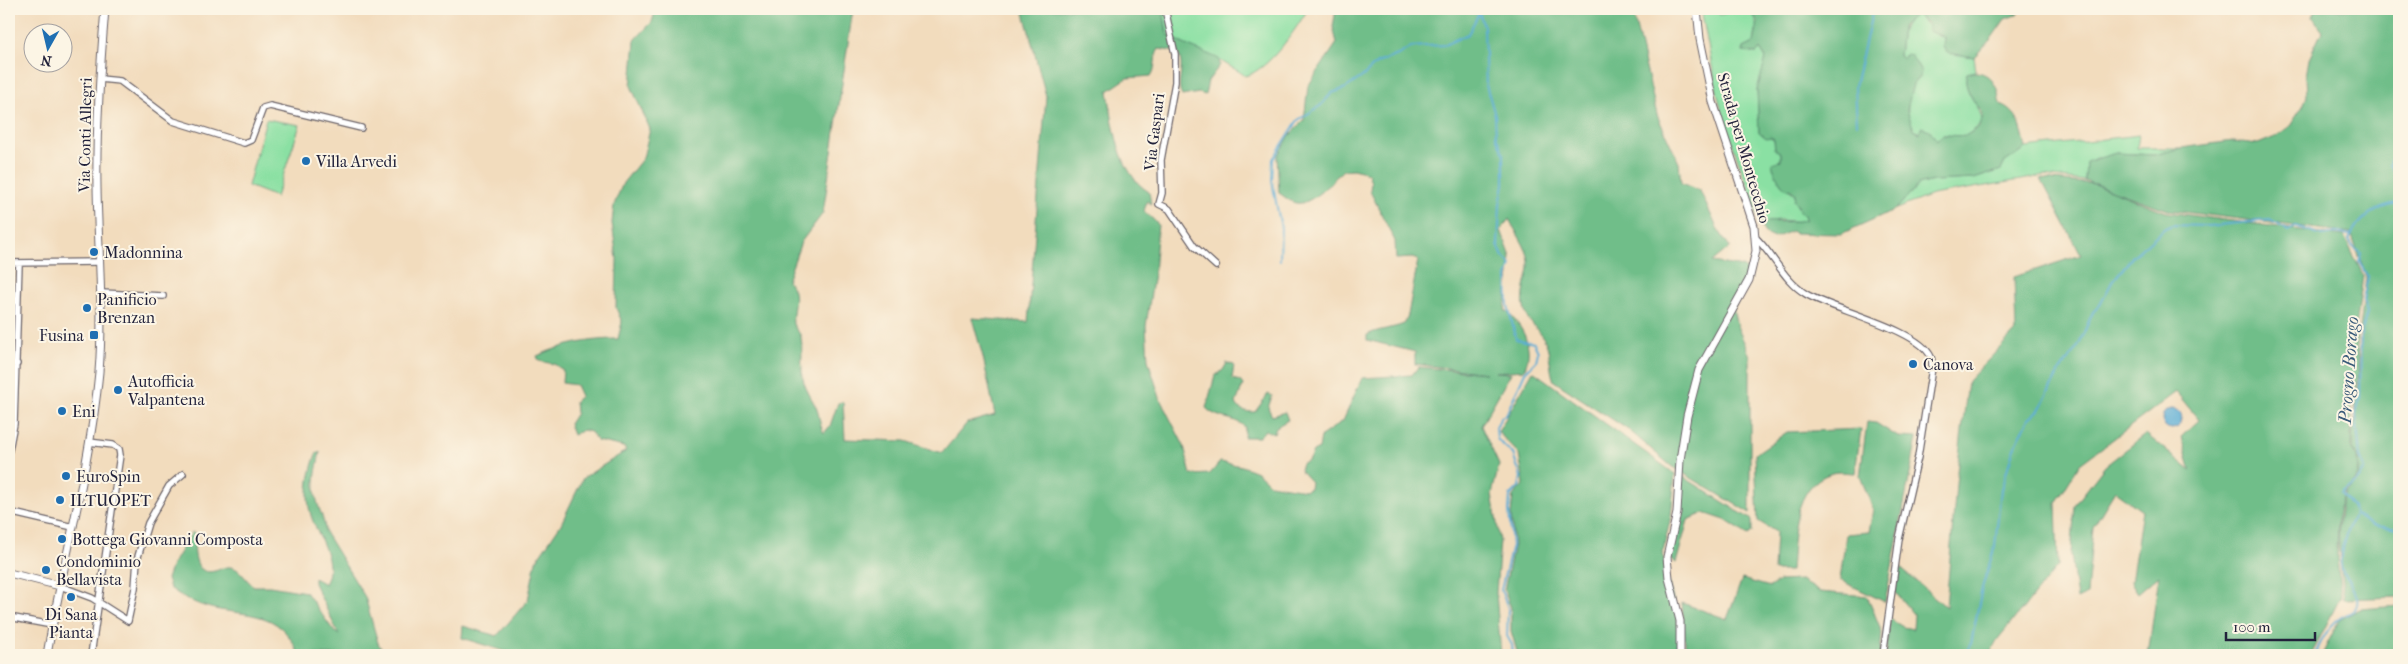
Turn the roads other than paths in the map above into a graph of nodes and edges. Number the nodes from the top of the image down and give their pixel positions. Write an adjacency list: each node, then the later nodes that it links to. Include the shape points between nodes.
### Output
1 (105, 9): 4 (street, Via Conti Allegri)
2 (1165, 9): 10 (street, Via Gaspari, via 1175,54 1174,82 1161,160 1159,204 1169,209 1194,246)
3 (1697, 9): 6 (street, Strada per Montecchio, via 1713,102)
4 (100, 79): 5 (street, via 120,81 173,121 244,143 251,140 263,108 270,106); 7 (street, Via Conti Allegri, via 97,185)
5 (361, 128)
6 (1755, 237): 29 (street, Strada per Montecchio, via 1749,280 1699,370 1687,416 1677,512 1667,557 1680,621); 30 (street, via 1768,249 1783,273 1806,294 1907,336 1931,358 1918,457 1899,539)
7 (100, 262): 9 (street); 11 (street, Via Conti Allegri)
8 (9, 263): 9 (street)
9 (19, 264): 14 (street)
10 (1216, 266)
11 (100, 293): 12 (street); 17 (street, Via Conti Allegri, via 99,372)
12 (163, 296)
13 (9, 300): 14 (street)
14 (17, 300): 16 (street)
15 (9, 363): 16 (street)
16 (17, 364): 18 (street, via 14,424)
17 (89, 442): 21 (street, Via Conti Allegri); 24 (street, via 113,446 119,449 120,455)
18 (9, 450)
19 (183, 474): 24 (street, via 169,486 148,523 137,560 136,588 128,621)
20 (9, 512): 21 (street)
21 (74, 526): 23 (street, Via Conti Allegri)
22 (9, 573): 23 (street)
23 (60, 586): 24 (street); 26 (street, Via Conti Allegri)
24 (98, 602): 28 (street)
25 (9, 617): 26 (street)
26 (52, 624): 27 (street, Via Conti Allegri)
27 (47, 655)
28 (91, 655)
29 (1680, 655)
30 (1883, 655)

